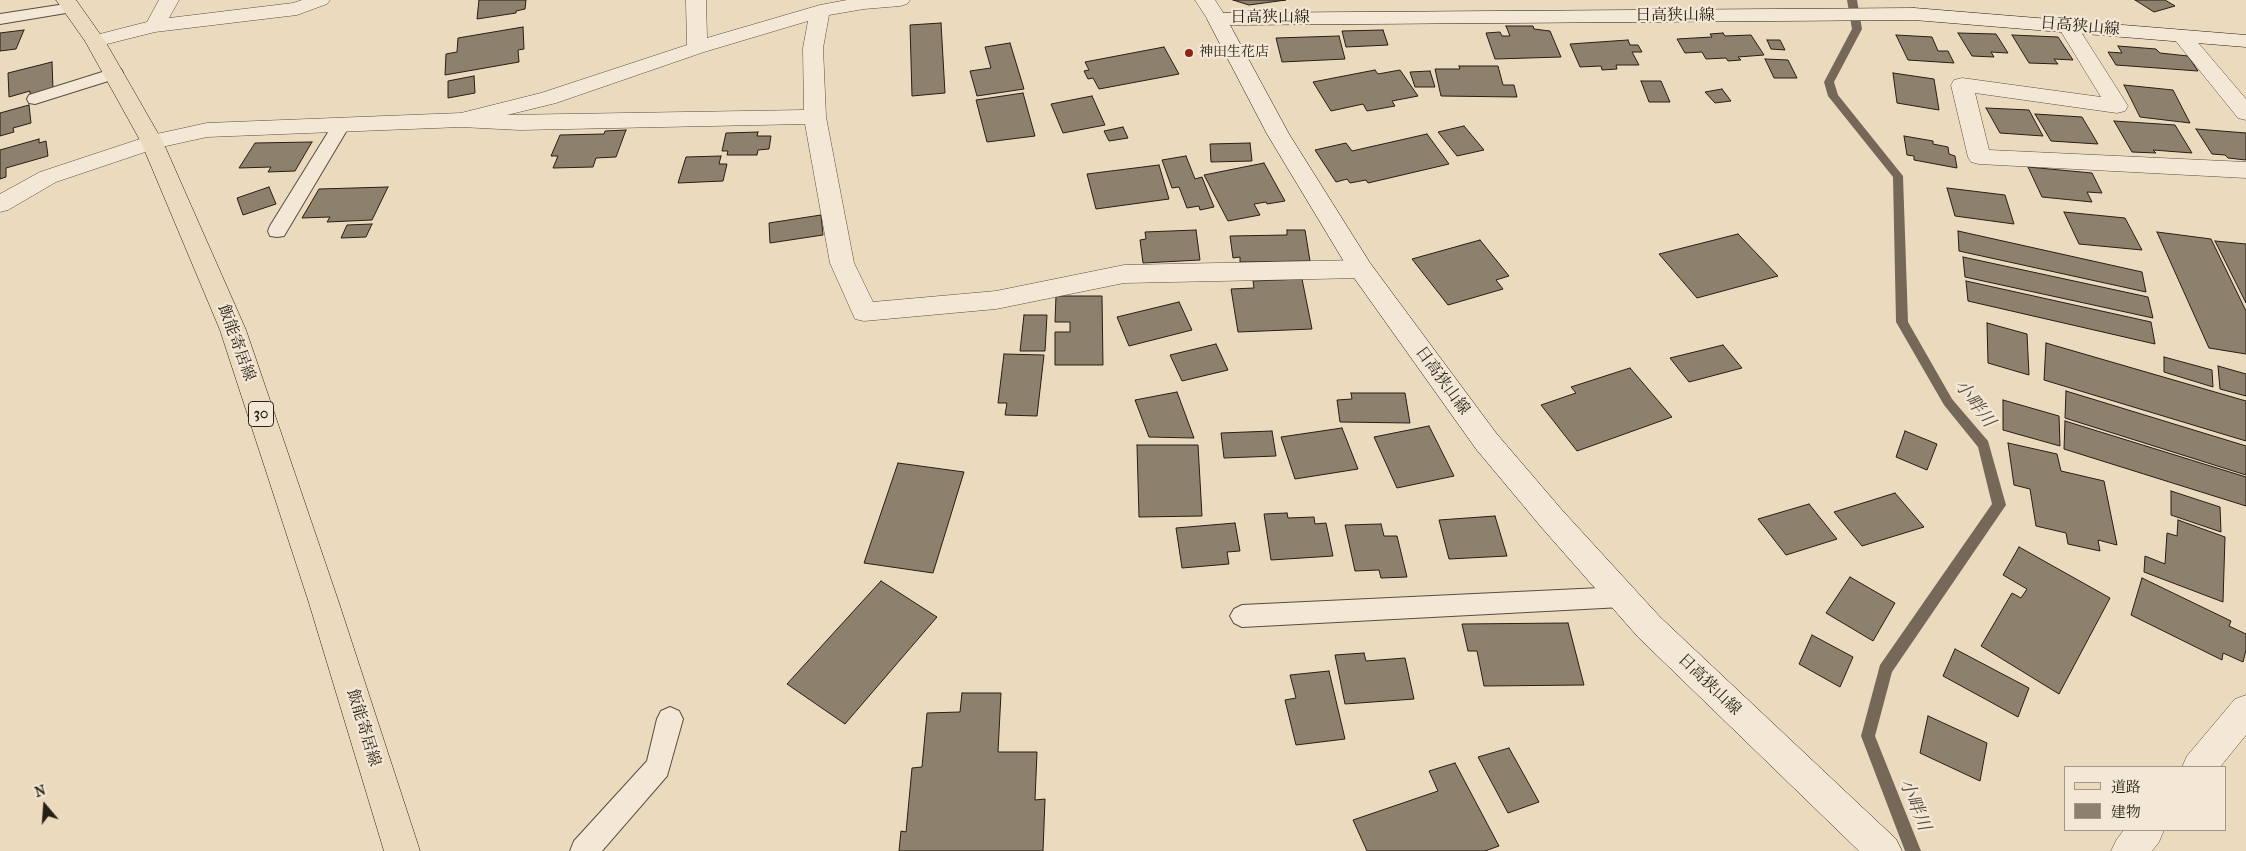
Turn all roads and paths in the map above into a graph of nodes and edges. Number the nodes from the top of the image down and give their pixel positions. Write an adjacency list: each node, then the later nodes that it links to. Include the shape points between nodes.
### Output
1 (169, 0): 10 (street)
2 (320, 0): 10 (street, via 297,9)
3 (696, 0): 14 (street)
4 (900, 0): 7 (street)
5 (69, 4): 8 (lane); 12 (main road, 飯能寄居線 / 30)
6 (1211, 9): 9 (street, 日高狭山線, via 1914,14); 25 (street, 日高狭山線, via 1278,134)
7 (820, 11): 14 (street); 18 (street, via 812,48)
8 (0, 19)
9 (2067, 25): 11 (street, 日高狭山線); 22 (street, via 2117,106 1962,85 1979,157)
10 (155, 26): 12 (street)
11 (2182, 36): 13 (street, 日高狭山線); 17 (street)
12 (95, 41): 15 (main road, 飯能寄居線 / 30)
13 (2246, 41)
14 (697, 48): 19 (street, via 548,98)
15 (115, 73): 16 (lane); 21 (main road, 飯能寄居線 / 30)
16 (35, 99)
17 (2246, 113)
18 (815, 117): 19 (street); 25 (street, via 842,263 864,312 996,300 1124,274)
19 (461, 120): 20 (street)
20 (341, 126): 21 (street, via 207,130); 24 (lane)
21 (152, 142): 23 (street, via 48,177); 33 (main road, 飯能寄居線 / 30, via 234,330)
22 (2246, 170)
23 (0, 204)
24 (276, 231)
25 (1361, 269): 26 (street, 日高狭山線, via 1486,441)
26 (1622, 597): 27 (lane); 32 (street, 日高狭山線, via 1649,627)
27 (1242, 616)
28 (2246, 710): 30 (street)
29 (670, 719): 34 (lane, via 658,767)
30 (2200, 766)
31 (2146, 831): 35 (street)
32 (1881, 847)
33 (402, 851)
34 (584, 851)
35 (2129, 851)

